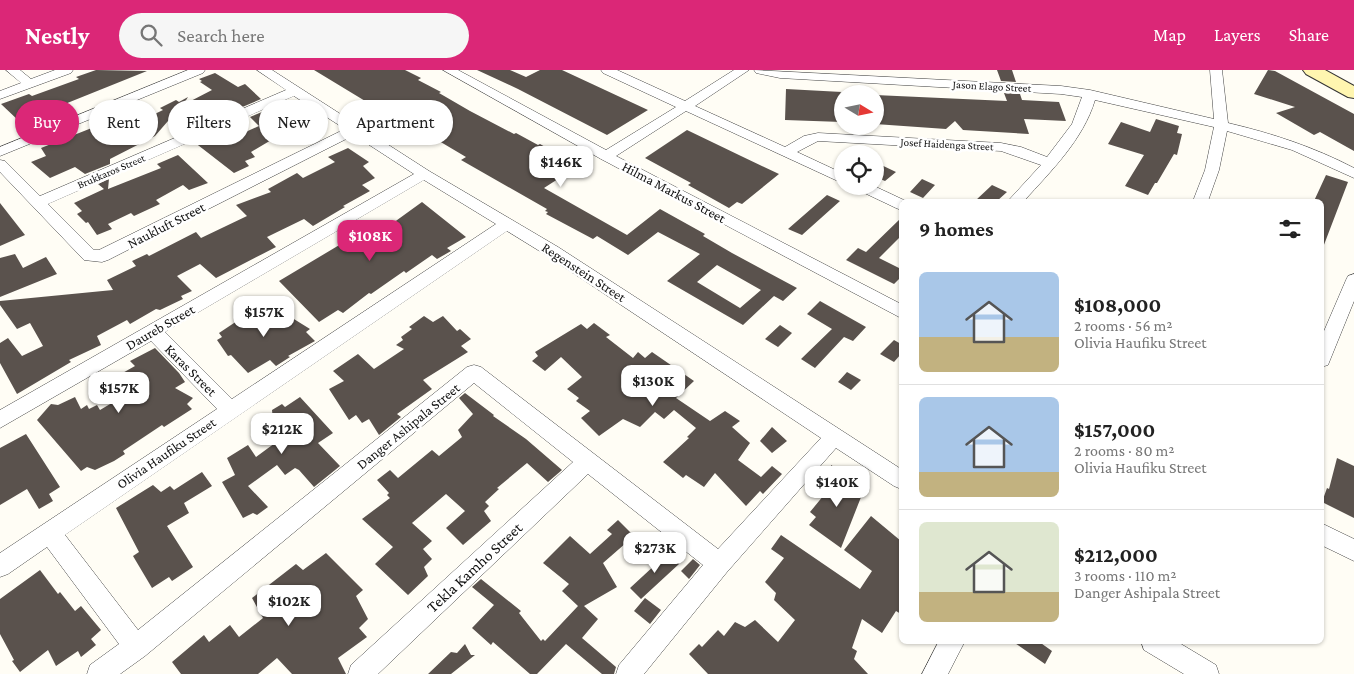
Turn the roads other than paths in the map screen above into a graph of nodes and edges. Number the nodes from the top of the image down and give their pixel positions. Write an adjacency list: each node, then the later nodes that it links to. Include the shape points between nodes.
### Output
1 (12, 70): 11 (street)
2 (67, 70): 11 (street)
3 (198, 70): 21 (street)
4 (263, 70): 12 (street, Regenstein Street)
5 (449, 70): 23 (street, Hilma Markus Street)
6 (607, 70): 16 (street)
7 (742, 70): 16 (street)
8 (760, 70): 14 (street, Jason Elago Street, via 780,74)
9 (1216, 70): 18 (street)
10 (1312, 70): 13 (street)
11 (30, 84): 15 (street)
12 (294, 91): 17 (street, Regenstein Street); 32 (street, Brukkaros Street)
13 (1354, 93)
14 (1090, 94): 18 (street, Jason Elago Street); 24 (street, via 1076,129)
15 (0, 95)
16 (685, 106): 22 (street); 23 (street)
17 (338, 118)
18 (1221, 125): 28 (street, Jason Elago Street, via 1277,139); 31 (street, via 1212,170)
19 (338, 138): 32 (street, Naukluft Street, via 102,256 90,256)
20 (380, 145): 26 (street, Regenstein Street)
21 (0, 152)
22 (786, 152): 24 (street, Josef Haidenga Street, via 809,138 835,137 1001,147); 27 (street)
23 (606, 156): 36 (street, Hilma Markus Street)
24 (1049, 162): 30 (street)
25 (0, 164): 32 (street, Naukluft Street)
26 (424, 174): 34 (street, Regenstein Street); 37 (street, Daureb Street)
27 (834, 174)
28 (1354, 174)
29 (880, 195): 33 (street)
30 (1018, 199)
31 (1201, 199)
32 (37, 203)
33 (899, 204)
34 (507, 224): 39 (street, Olivia Haufiku Street); 41 (street, Regenstein Street)
35 (1354, 280): 38 (street)
36 (899, 311)
37 (153, 331): 39 (street, Karas Street); 40 (street, Daureb Street)
38 (1324, 353)
39 (230, 410): 44 (street, Olivia Haufiku Street)
40 (0, 420)
41 (835, 436): 43 (street, Regenstein Street); 47 (street)
42 (588, 461): 47 (street, Danger Ashipala Street); 51 (street, Danger Ashipala Street, via 474,372); 53 (street, Tekla Kamho Street)
43 (899, 479)
44 (50, 533): 48 (street, Olivia Haufiku Street); 51 (street)
45 (1324, 535): 46 (street)
46 (1354, 550)
47 (719, 564): 54 (street)
48 (0, 566)
49 (951, 644): 55 (street)
50 (1158, 644): 56 (street)
51 (136, 647): 52 (street, Danger Ashipala Street)
52 (99, 674)
53 (360, 674)
54 (628, 674)
55 (934, 674)
56 (1206, 674)

